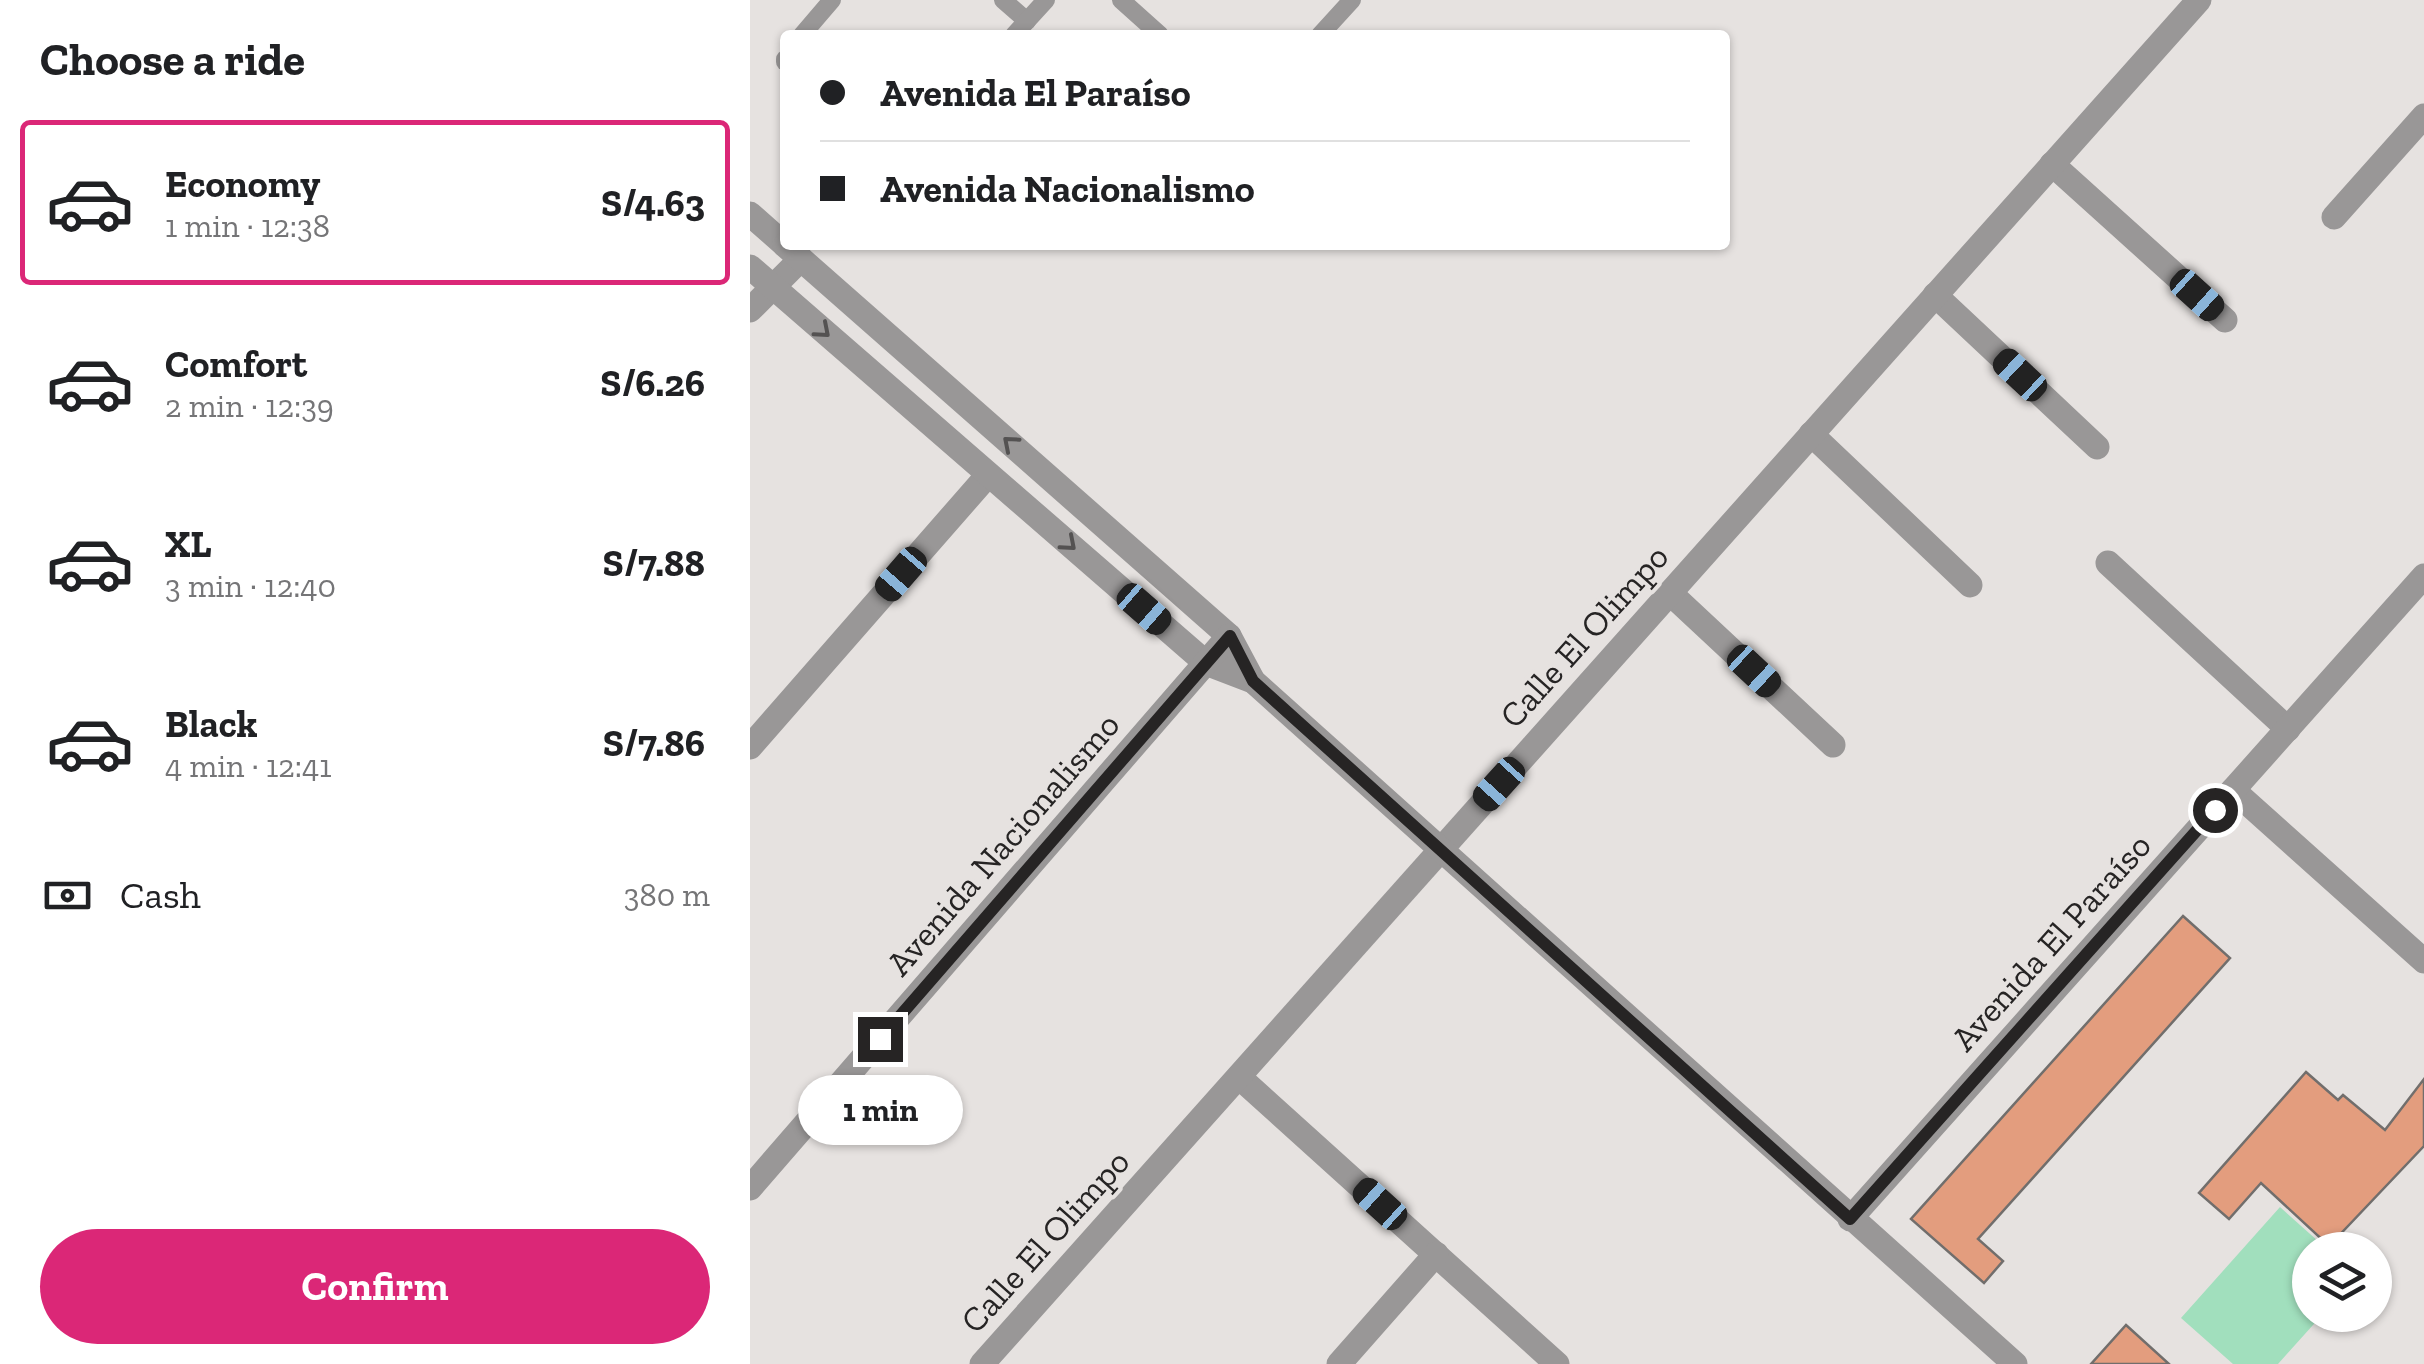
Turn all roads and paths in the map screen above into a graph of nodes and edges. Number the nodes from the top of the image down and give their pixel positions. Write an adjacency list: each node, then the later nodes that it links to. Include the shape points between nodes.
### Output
1 (832, 0): 8 (lane)
2 (1003, 0): 7 (lane)
3 (1046, 0): 7 (lane)
4 (1121, 0): 9 (lane)
5 (1352, 0): 10 (lane)
6 (2199, 0): 12 (street, Calle El Olimpo)
7 (1020, 28)
8 (806, 30)
9 (1154, 30)
10 (1325, 30)
11 (2424, 116): 14 (street)
12 (2052, 164): 20 (street, Calle El Olimpo); 22 (street)
13 (750, 214): 15 (street)
14 (2334, 217)
15 (780, 235)
16 (797, 250): 19 (street)
17 (800, 250): 30 (street, one-way to 17)
18 (750, 266): 19 (street)
19 (772, 285): 21 (street); 25 (street, one-way to 25)
20 (1935, 295): 23 (street, Calle El Olimpo); 24 (street)
21 (750, 310)
22 (2225, 320)
23 (1811, 434): 28 (street); 29 (street, Calle El Olimpo)
24 (2097, 447)
25 (988, 475): 31 (street, one-way to 31); 35 (street)
26 (2108, 562): 33 (street)
27 (2424, 576): 33 (street, Avenida El Paraíso)
28 (1970, 585)
29 (1670, 593): 34 (street); 37 (street, Calle El Olimpo)
30 (1230, 636): 31 (street, Avenida Nacionalismo); 32 (street)
31 (1206, 663): 32 (street); 40 (street, Avenida Nacionalismo)
32 (1253, 681): 37 (street)
33 (2288, 729): 36 (street, Avenida El Paraíso)
34 (1834, 745)
35 (750, 746)
36 (2233, 790): 38 (street); 41 (street, Avenida El Paraíso)
37 (1440, 850): 39 (street, Calle El Olimpo); 41 (street)
38 (2424, 960)
39 (1238, 1077): 42 (street); 43 (street, Calle El Olimpo)
40 (750, 1188)
41 (1850, 1219): 46 (street)
42 (1436, 1254): 44 (street); 45 (street)
43 (982, 1364)
44 (1339, 1364)
45 (1557, 1364)
46 (2016, 1364)

